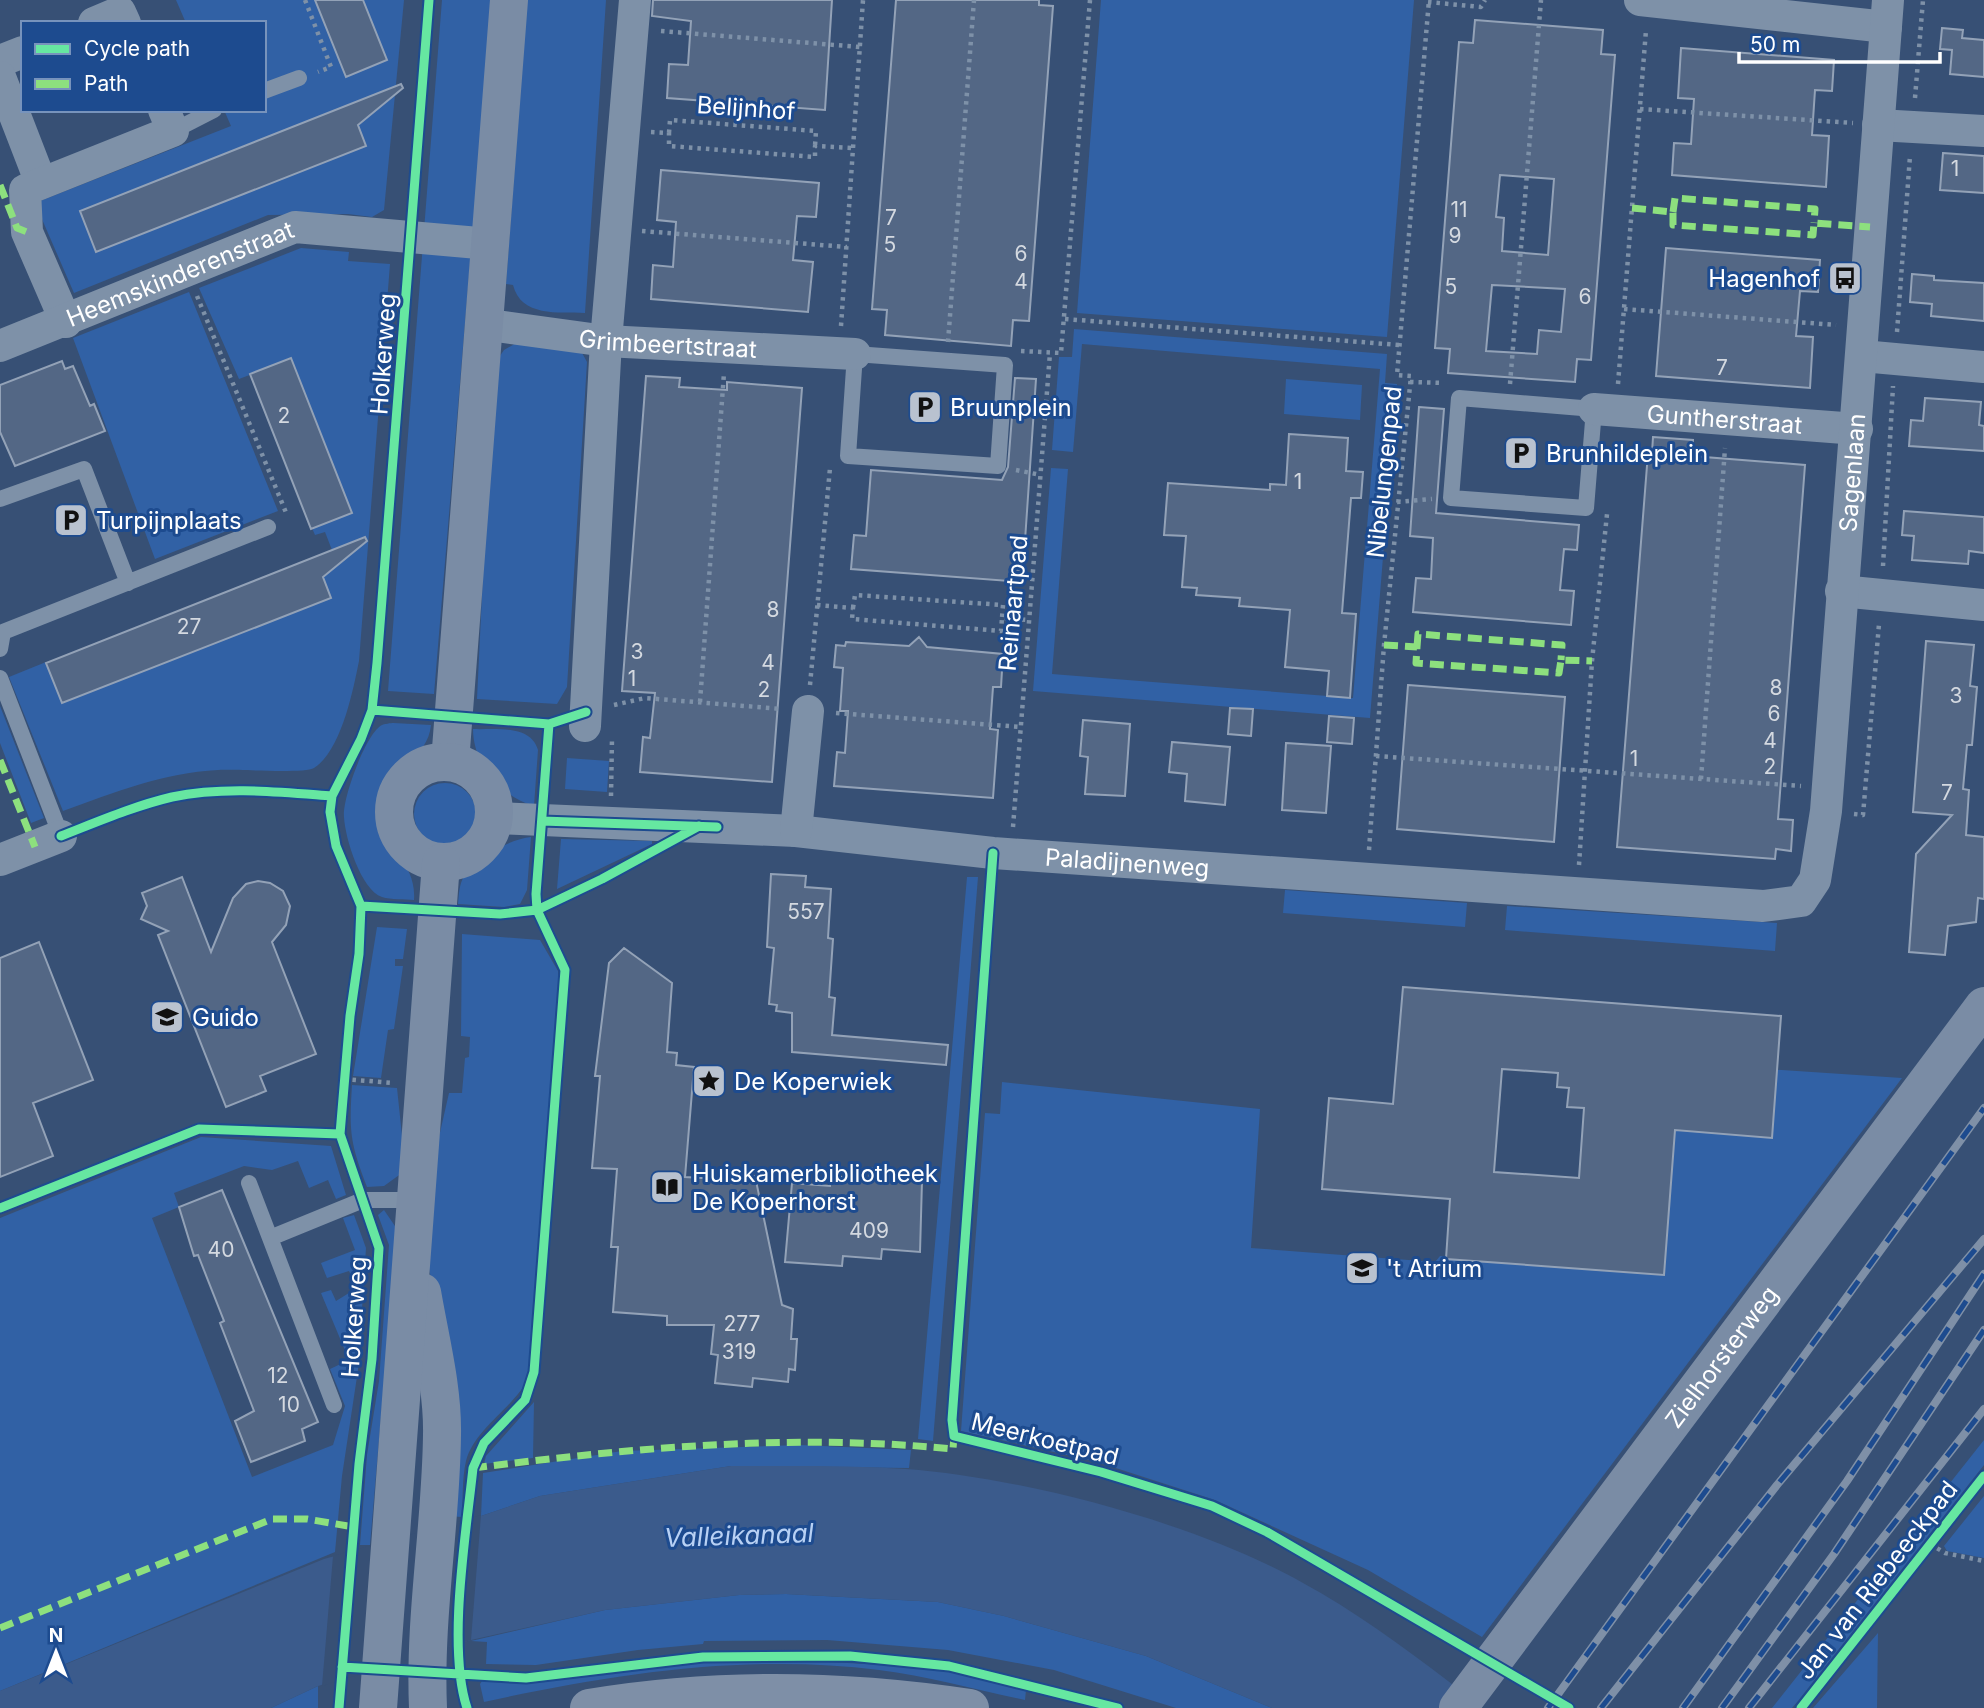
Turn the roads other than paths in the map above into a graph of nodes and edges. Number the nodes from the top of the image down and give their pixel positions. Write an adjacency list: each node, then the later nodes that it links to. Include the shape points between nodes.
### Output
1 (509, 0): 17 (street)
2 (1640, 0): 4 (street)
3 (634, 14): 20 (street)
4 (1887, 14): 14 (street, Sagenlaan)
5 (99, 21): 6 (street, via 120,12)
6 (124, 21)
7 (21, 53): 8 (street)
8 (0, 61)
9 (0, 77): 16 (street)
10 (299, 78): 11 (lane)
11 (266, 91)
12 (205, 112): 13 (lane)
13 (168, 120): 16 (street)
14 (1878, 125): 15 (street); 21 (street, Sagenlaan)
15 (1984, 131)
16 (41, 183): 18 (street, via 25,190 27,232)
17 (490, 244): 18 (street, Heemskinderenstraat, via 295,228); 19 (street)
18 (66, 322): 22 (street, Heemskinderenstraat)
19 (482, 324): 20 (street, Grimbeertstraat); 37 (street)
20 (607, 341): 23 (street, Grimbeertstraat); 36 (street)
21 (1863, 341): 24 (street, via 1895,361); 26 (street, Sagenlaan)
22 (0, 346)
23 (855, 354): 23 (lane, via 1005,365 998,466 848,456)
24 (1984, 367)
25 (1594, 409): 25 (lane, via 1459,398 1451,498 1586,508); 26 (street, Guntherstraat)
26 (1857, 429): 30 (street, Sagenlaan)
27 (0, 499): 29 (lane, via 84,469)
28 (268, 527): 29 (lane)
29 (128, 583): 32 (lane)
30 (1841, 591): 31 (street); 43 (street, Sagenlaan, via 1826,800 1815,880 1801,901)
31 (1984, 605)
32 (1, 628): 33 (lane)
33 (0, 649)
34 (0, 678): 40 (lane)
35 (808, 711): 39 (street)
36 (603, 725)
37 (450, 762): 38 (street, via 472,771 488,788); 42 (street, via 432,763 402,783 393,817 409,849)
38 (494, 818): 39 (street, Paladijnenweg); 42 (street, via 476,851)
39 (796, 831): 43 (street, Paladijnenweg, via 1011,855)
40 (61, 836): 41 (street)
41 (0, 860)
42 (441, 863): 46 (street, Holkerweg)
43 (1763, 906)
44 (1984, 1006): 54 (street, Zielhorsterweg)
45 (249, 1183): 47 (lane, Holkerweg)
46 (415, 1200): 47 (lane, via 363,1200); 48 (street, Holkerweg)
47 (270, 1238): 49 (lane, Holkerweg)
48 (413, 1245): 50 (street, Holkerweg); 51 (street, Holkerweg, via 442,1435 427,1654)
49 (334, 1405)
50 (378, 1708)
51 (428, 1708)
52 (589, 1708): 53 (main road, via 755,1693 855,1695)
53 (970, 1708)
54 (1458, 1708)

